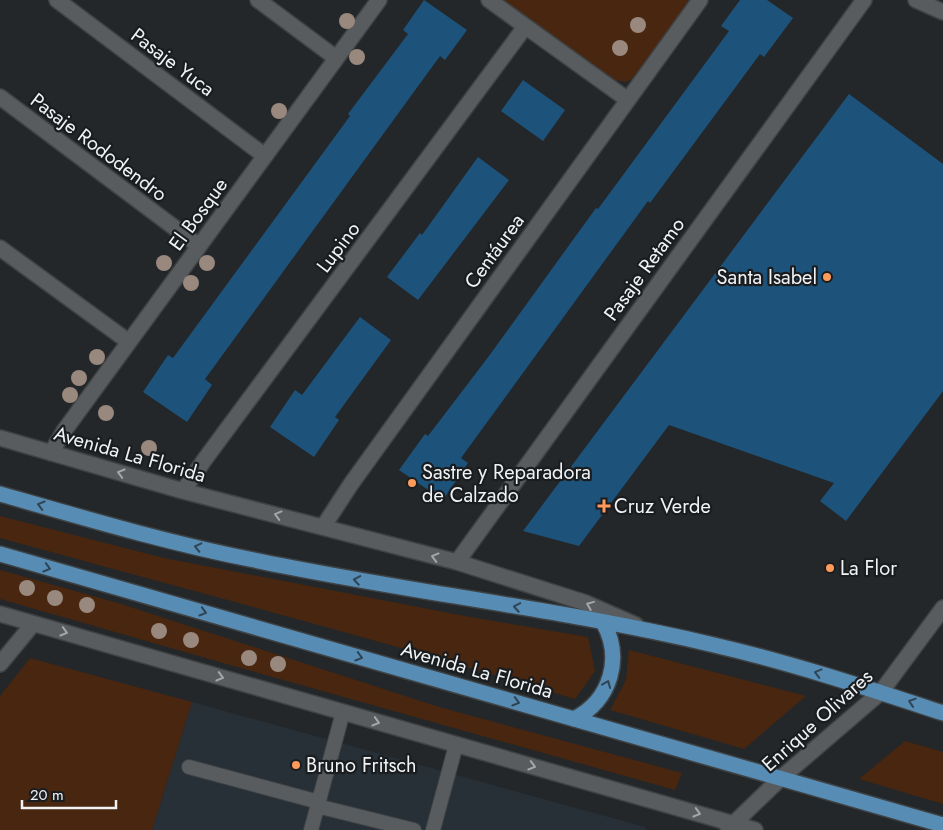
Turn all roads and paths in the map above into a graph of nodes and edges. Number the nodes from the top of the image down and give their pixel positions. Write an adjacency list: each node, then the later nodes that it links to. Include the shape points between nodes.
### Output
1 (57, 0): 13 (street, Pasaje Yuca)
2 (258, 0): 10 (street)
3 (378, 0): 10 (street, El Bosque)
4 (489, 0): 9 (street)
5 (700, 0): 12 (street, Centáurea)
6 (864, 0): 23 (street, Pasaje Retamo)
7 (916, 0): 8 (street)
8 (943, 12)
9 (525, 27): 12 (street); 19 (street, Lupino)
10 (336, 58): 13 (street, El Bosque)
11 (0, 97): 14 (street, Pasaje Rododendro)
12 (628, 100): 21 (street, Centáurea)
13 (265, 156): 14 (street, El Bosque)
14 (199, 246): 16 (street, El Bosque)
15 (0, 248): 16 (street)
16 (129, 342): 18 (street, El Bosque)
17 (0, 438): 18 (street, Avenida La Florida)
18 (50, 453): 19 (street, Avenida La Florida, one-way to 18)
19 (184, 491): 21 (street, Avenida La Florida, one-way to 19)
20 (0, 494): 26 (main road, Avenida La Florida, one-way to 20, via 251,560)
21 (322, 527): 23 (street, Avenida La Florida, one-way to 21)
22 (0, 554): 33 (main road, Avenida La Florida, one-way to 33)
23 (457, 562): 28 (street, Avenida La Florida, one-way to 23, via 586,603)
24 (943, 608): 30 (street, Enrique Olivares)
25 (0, 614): 27 (street)
26 (603, 622): 28 (main road, Avenida La Florida); 33 (main road, one-way to 26, via 597,702 610,677 614,656)
27 (33, 624): 29 (street); 31 (street, one-way to 31)
28 (651, 632): 30 (main road, Avenida La Florida, one-way to 28, via 716,645)
29 (0, 664)
30 (881, 692): 32 (main road, Avenida La Florida, one-way to 30); 36 (street, Enrique Olivares)
31 (343, 712): 34 (street, one-way to 34); 37 (lane)
32 (943, 713)
33 (574, 719): 36 (main road, Avenida La Florida)
34 (456, 745): 39 (street, one-way to 39); 42 (lane)
35 (189, 767): 37 (lane)
36 (781, 778): 38 (main road, Avenida La Florida); 39 (street, Enrique Olivares)
37 (318, 804): 40 (lane); 41 (lane)
38 (943, 825)
39 (730, 827): 43 (street)
40 (311, 830)
41 (414, 830)
42 (433, 830)
43 (755, 830)

